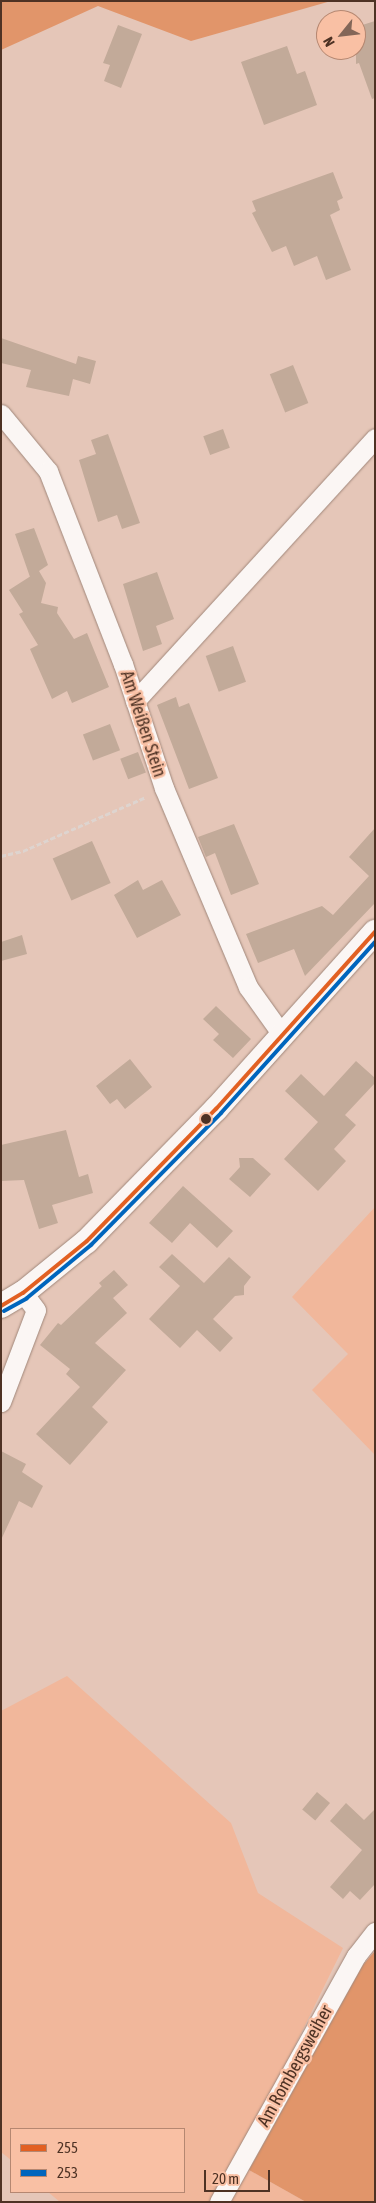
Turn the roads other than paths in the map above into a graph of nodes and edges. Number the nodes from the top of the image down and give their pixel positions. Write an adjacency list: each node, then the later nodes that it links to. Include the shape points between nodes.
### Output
1 (1, 414): 3 (street, Am Weißen Stein, via 48,471)
2 (375, 438): 3 (street)
3 (135, 700): 5 (street, Am Weißen Stein, via 164,788 248,987)
4 (375, 932): 5 (street)
5 (283, 1036): 6 (street, via 87,1241)
6 (23, 1293): 7 (street); 8 (street, via 36,1310)
7 (1, 1306)
8 (1, 1402)
9 (375, 1932): 10 (street, Am Rombergsweiher, via 356,1956)
10 (219, 2202)

